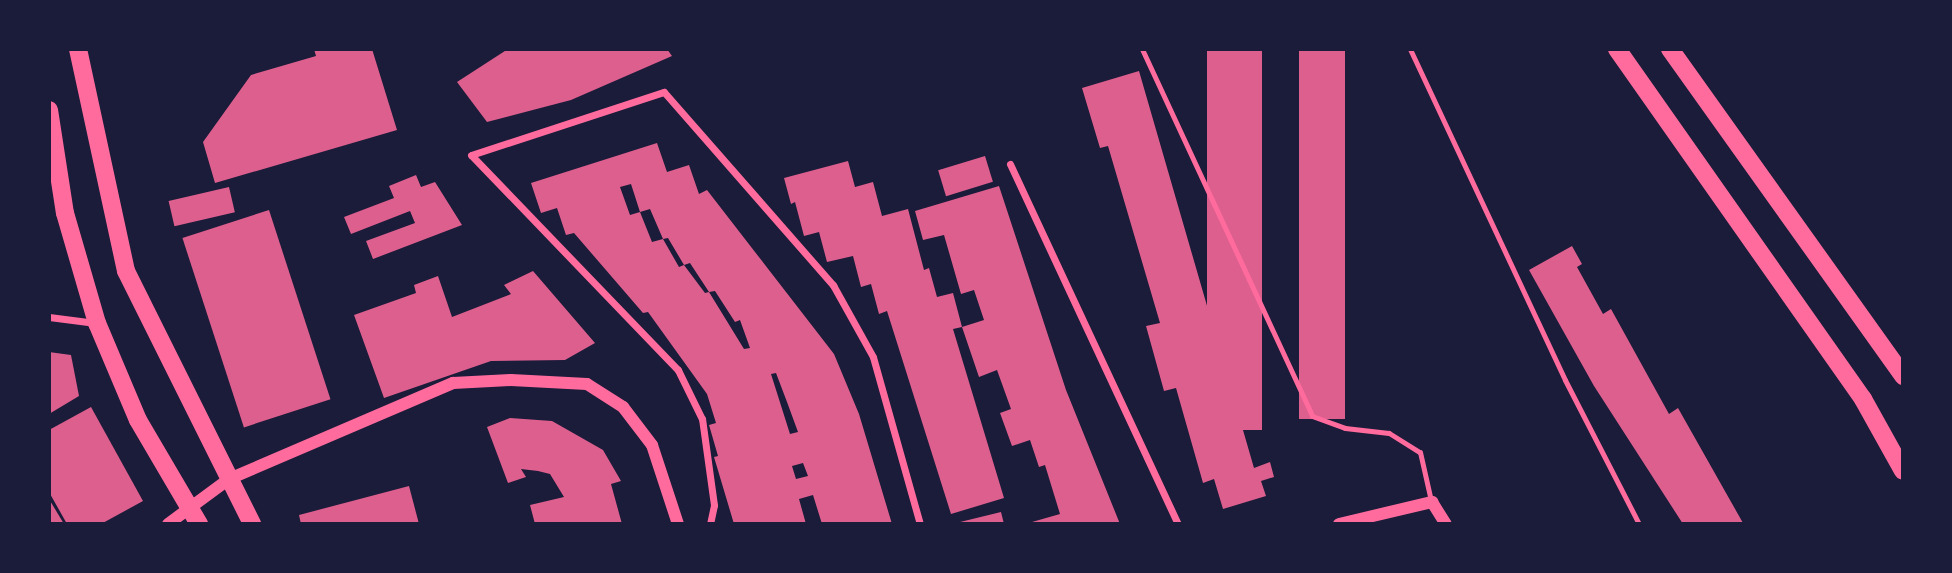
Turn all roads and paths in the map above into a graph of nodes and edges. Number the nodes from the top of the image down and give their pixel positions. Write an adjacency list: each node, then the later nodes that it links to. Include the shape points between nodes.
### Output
1 (78, 49): 12 (main road, via 126,271)
2 (1142, 49): 13 (lane, via 1312,416 1345,428 1389,433 1420,452)
3 (1410, 49): 24 (lane, via 1565,380)
4 (1617, 49): 11 (main road, via 1863,400)
5 (1670, 49): 10 (main road)
6 (49, 110): 9 (main road, via 65,213)
7 (1010, 164): 21 (street)
8 (49, 317): 9 (street)
9 (97, 323): 14 (main road, via 138,420)
10 (1903, 376)
11 (1903, 471)
12 (229, 479): 14 (street); 17 (main road); 18 (street, via 453,383 587,384 623,407 652,445)
13 (1432, 502): 22 (street); 23 (street)
14 (189, 508): 15 (street); 16 (main road)
15 (167, 524)
16 (199, 524)
17 (252, 524)
18 (678, 524)
19 (710, 524): 20 (street, via 714,505 702,419 678,370 471,155 664,92 833,285 873,357)
20 (920, 524)
21 (1178, 524)
22 (1339, 524)
23 (1446, 524)
24 (1639, 524)

